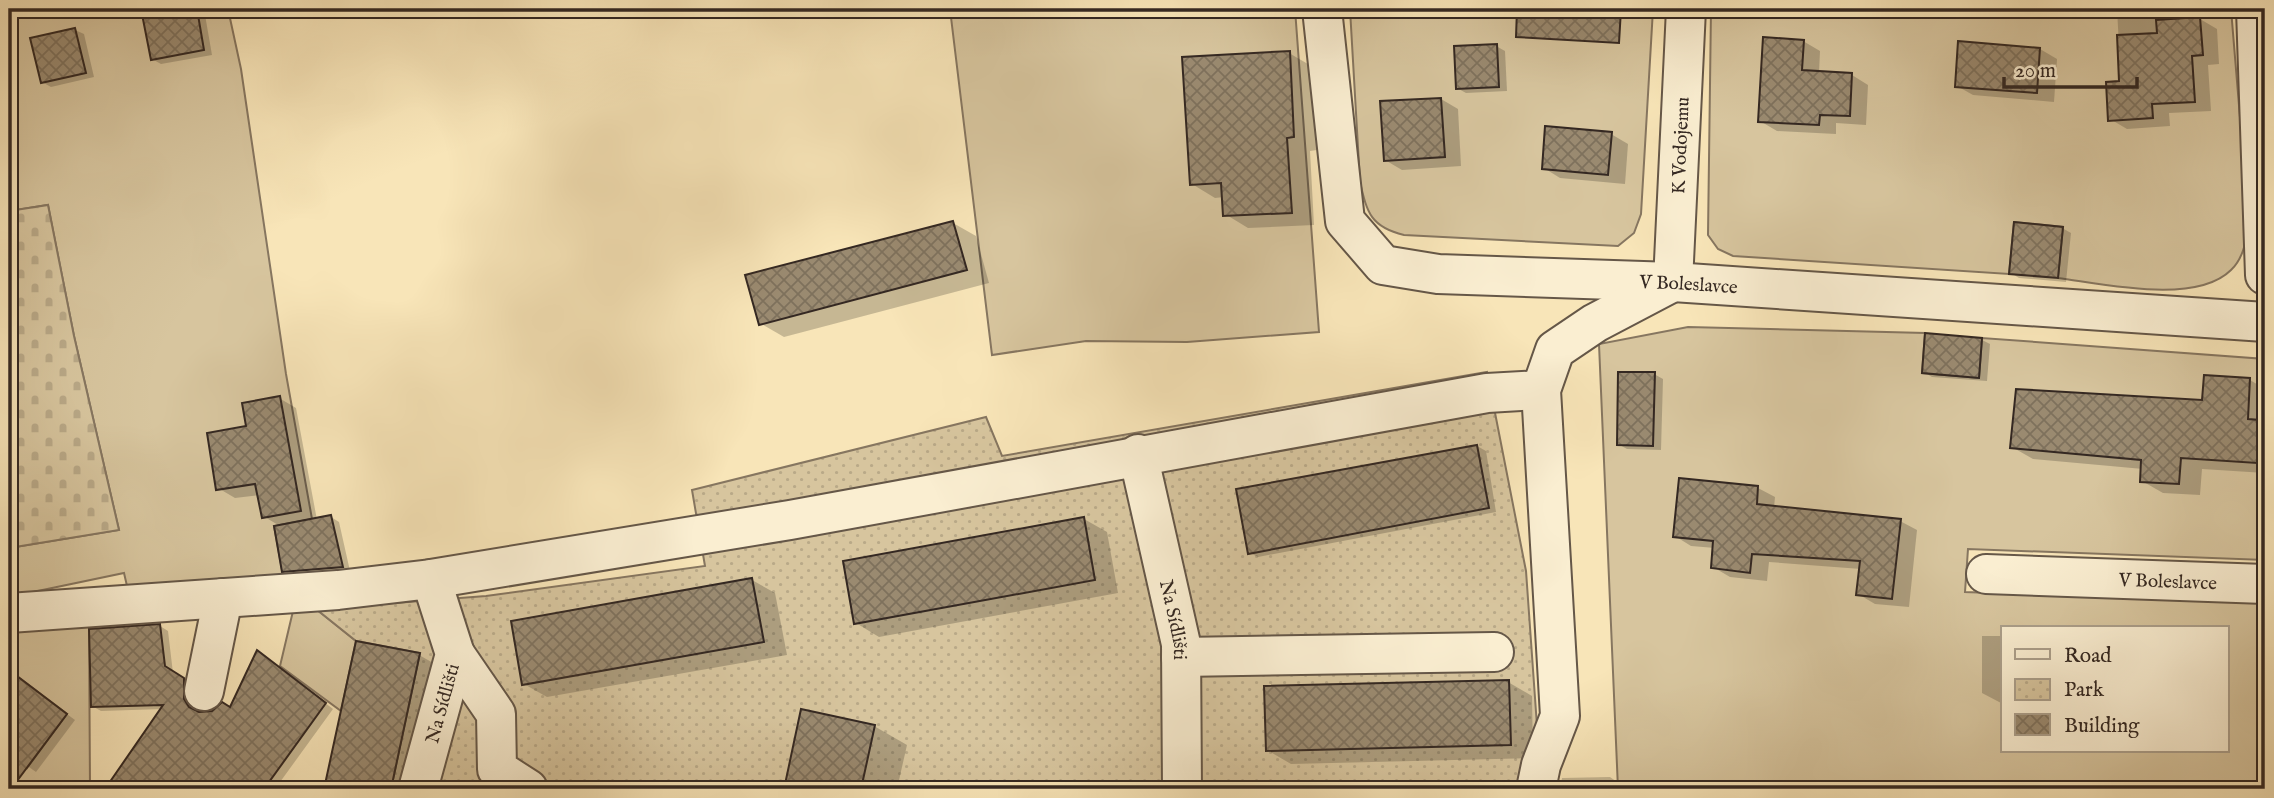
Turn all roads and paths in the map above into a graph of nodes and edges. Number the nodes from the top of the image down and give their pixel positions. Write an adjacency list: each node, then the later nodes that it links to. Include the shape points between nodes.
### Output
1 (1322, 9): 5 (street, V Boleslavce, via 1345,221 1383,265 1438,274)
2 (1686, 9): 5 (street, K Vodojemu)
3 (2256, 9): 4 (street)
4 (2265, 275)
5 (1673, 282): 6 (street, V Boleslavce); 7 (street, via 1555,350)
6 (2265, 321)
7 (1541, 390): 8 (street, via 1487,393); 21 (street, via 1560,716)
8 (1138, 454): 10 (street, via 790,520); 16 (street, Na Sídlišti)
9 (1986, 573): 11 (street, V Boleslavce)
10 (431, 579): 12 (street); 15 (street, Na Sídlišti)
11 (2265, 584)
12 (223, 598): 13 (street); 17 (street)
13 (9, 613)
14 (1494, 652): 16 (street)
15 (455, 654): 18 (street, Na Sídlišti); 19 (street, via 496,714 497,769)
16 (1181, 657): 20 (street, Na Sídlišti)
17 (204, 691)
18 (418, 789)
19 (528, 789)
20 (1182, 789)
21 (1536, 789)

